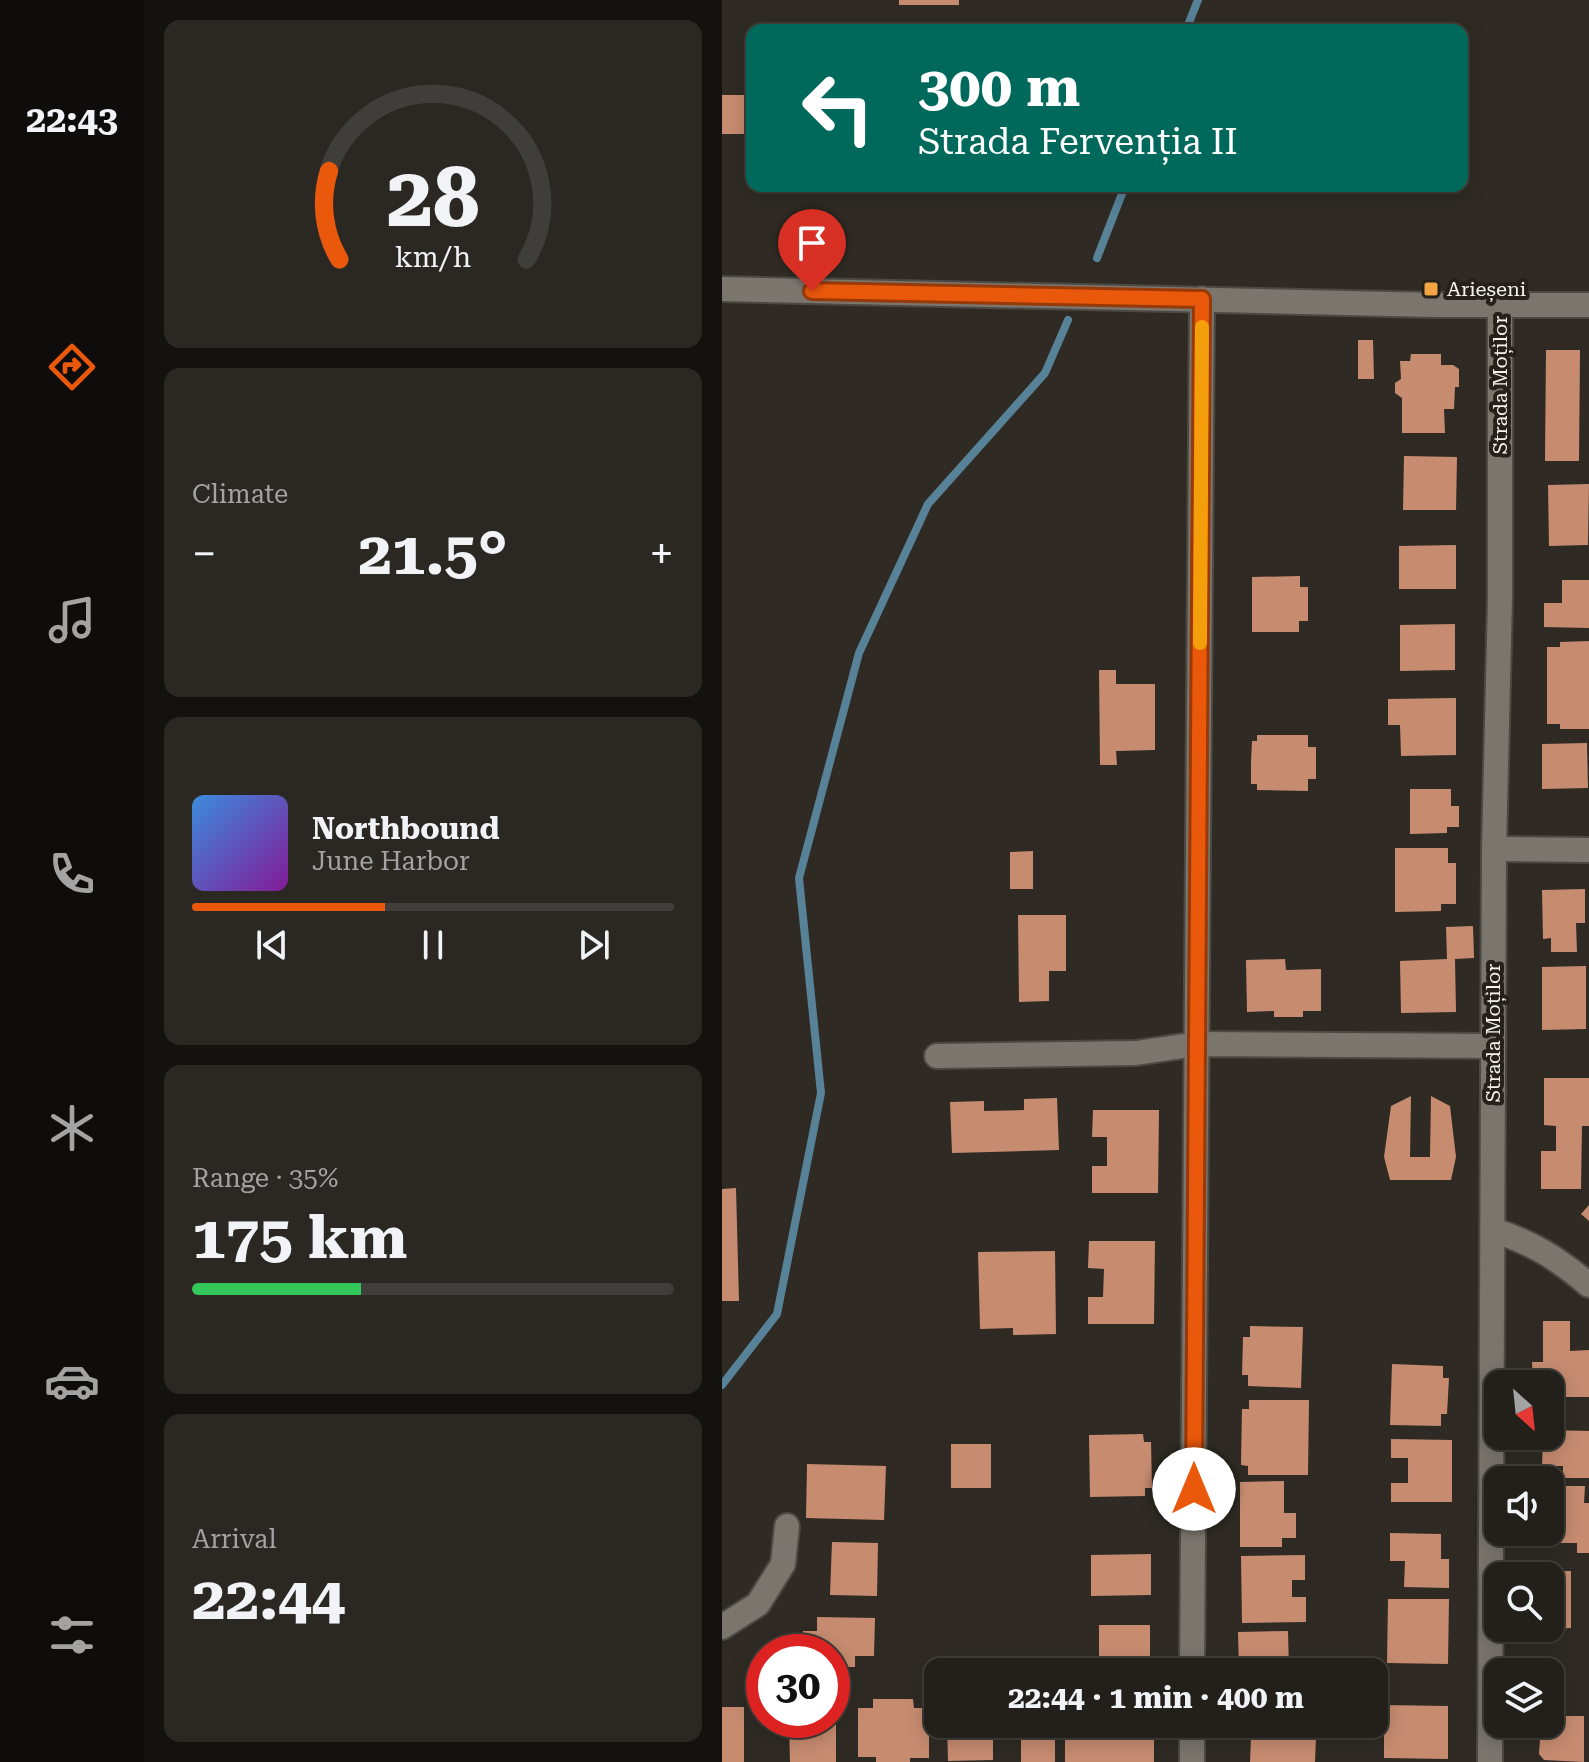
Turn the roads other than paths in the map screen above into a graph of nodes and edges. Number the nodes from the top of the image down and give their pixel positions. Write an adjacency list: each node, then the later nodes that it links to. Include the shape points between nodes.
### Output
1 (722, 289): 2 (street)
2 (1202, 299): 3 (street); 7 (street)
3 (1500, 305): 4 (street); 5 (street, Strada Moților)
4 (1589, 305)
5 (1494, 849): 6 (street); 8 (street, Strada Moților)
6 (1589, 850)
7 (1197, 1044): 8 (street); 9 (street, via 1136,1053); 14 (street)
8 (1493, 1046): 10 (street, Strada Moților)
9 (937, 1056)
10 (1493, 1230): 11 (street, via 1556,1257); 17 (street, Strada Moților)
11 (1589, 1285)
12 (787, 1526): 13 (street, via 783,1564 758,1604)
13 (722, 1627)
14 (1192, 1658)
15 (1192, 1738): 16 (street)
16 (1192, 1762)
17 (1490, 1762)

